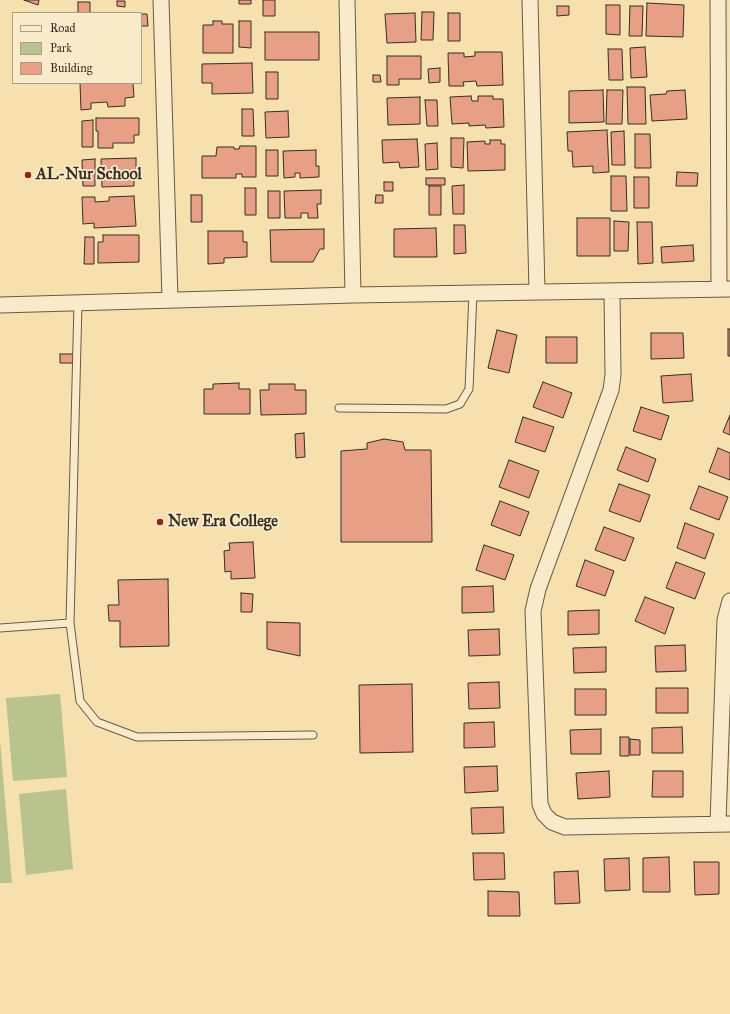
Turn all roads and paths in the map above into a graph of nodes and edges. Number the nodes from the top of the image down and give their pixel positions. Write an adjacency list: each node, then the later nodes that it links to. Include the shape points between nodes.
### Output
1 (161, 0): 10 (street)
2 (347, 0): 9 (street)
3 (530, 0): 6 (street)
4 (718, 0): 5 (street)
5 (724, 289): 7 (street)
6 (537, 291): 7 (street); 8 (street)
7 (612, 291): 18 (street, via 613,375 610,390 535,599 533,611 540,804 544,814 552,822 565,827)
8 (473, 292): 9 (street); 13 (lane, via 469,389 460,404 446,409)
9 (352, 294): 10 (street)
10 (170, 299): 11 (street)
11 (78, 302): 12 (street); 15 (lane)
12 (0, 305)
13 (340, 408)
14 (730, 601): 18 (street, via 725,620)
15 (70, 623): 16 (lane); 17 (lane, via 80,701 97,722 137,737)
16 (0, 628)
17 (313, 734)
18 (724, 824)

